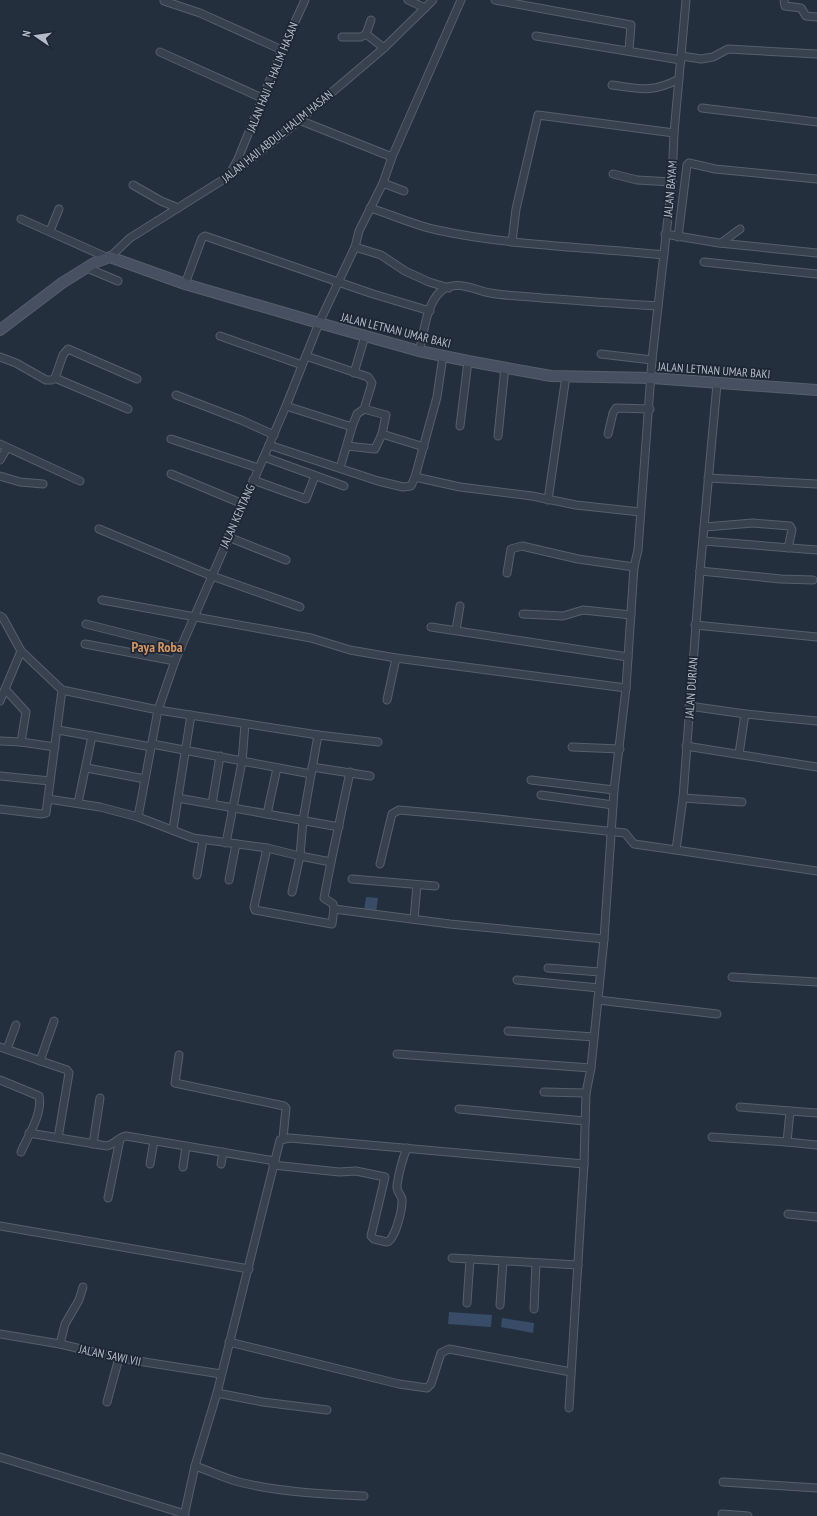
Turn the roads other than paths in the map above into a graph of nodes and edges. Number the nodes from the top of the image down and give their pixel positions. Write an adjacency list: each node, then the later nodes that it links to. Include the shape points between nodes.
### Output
1 (305, 0): 16 (street, JALAN HAJI A. HALIM HASAN)
2 (408, 0): 9 (street)
3 (433, 0): 9 (street, JALAN HAJI ABDUL HALIM HASAN)
4 (461, 0): 28 (street, JALAN KENTANG)
5 (495, 0): 17 (street, via 631,25)
6 (686, 0): 20 (street, JALAN BAYAM)
7 (784, 0): 10 (street, via 785,6 801,8 806,16)
8 (164, 1): 16 (street, via 200,13)
9 (425, 8): 15 (street, JALAN HAJI ABDUL HALIM HASAN)
10 (817, 17)
11 (371, 20): 12 (street)
12 (366, 34): 14 (street, via 361,37); 15 (street)
13 (536, 36): 17 (street)
14 (342, 37)
15 (384, 48): 25 (street, JALAN HAJI ABDUL HALIM HASAN)
16 (282, 50): 23 (street, JALAN HAJI A. HALIM HASAN)
17 (629, 50): 20 (street)
18 (160, 52): 23 (street)
19 (817, 54): 20 (street, via 728,49 700,59)
20 (681, 58): 21 (street, JALAN BAYAM)
21 (679, 79): 22 (street, via 654,89); 27 (street, JALAN BAYAM)
22 (612, 85)
23 (262, 98): 30 (street, JALAN HAJI A. HALIM HASAN)
24 (702, 108): 26 (street)
25 (299, 120): 28 (street); 30 (street, JALAN HAJI ABDUL HALIM HASAN)
26 (817, 122)
27 (674, 133): 32 (street, JALAN BAYAM); 44 (street, via 538,115 516,209)
28 (392, 157): 33 (street, JALAN KENTANG)
29 (613, 174): 32 (street, via 637,180)
30 (229, 176): 36 (street, JALAN HAJI ABDUL HALIM HASAN)
31 (817, 179): 43 (street, via 715,169 689,163)
32 (672, 182): 42 (street, JALAN BAYAM)
33 (383, 183): 35 (street); 37 (street, JALAN KENTANG)
34 (133, 185): 36 (street)
35 (404, 191)
36 (178, 208): 49 (street, JALAN HAJI ABDUL HALIM HASAN, via 130,238)
37 (370, 208): 44 (street, via 436,230); 46 (street, JALAN KENTANG)
38 (59, 209): 41 (street)
39 (21, 219): 41 (street)
40 (740, 229): 45 (street)
41 (50, 231): 49 (street)
42 (666, 234): 43 (street); 48 (street, JALAN BAYAM)
43 (678, 237): 45 (street)
44 (512, 242): 48 (street)
45 (721, 243): 47 (street)
46 (355, 247): 53 (street, JALAN KENTANG); 56 (street, via 381,255 405,271)
47 (817, 253)
48 (664, 255): 57 (street, JALAN BAYAM)
49 (108, 257): 51 (street); 55 (street, JALAN LETNAN UMAR BAKI)
50 (704, 262): 52 (street)
51 (86, 268): 54 (street); 60 (street)
52 (817, 274)
53 (338, 280): 55 (street, via 205,236); 58 (street, via 372,294); 59 (street, JALAN KENTANG)
54 (118, 281)
55 (185, 284): 59 (street, JALAN LETNAN UMAR BAKI)
56 (449, 288): 57 (street, via 461,285 490,293); 58 (street, via 440,292)
57 (658, 306): 68 (street, JALAN BAYAM)
58 (430, 310): 63 (street)
59 (319, 323): 62 (street, JALAN LETNAN UMAR BAKI); 65 (street, JALAN KENTANG)
60 (0, 330)
61 (220, 336): 70 (street)
62 (365, 336): 63 (street, JALAN LETNAN UMAR BAKI); 72 (street)
63 (419, 351): 66 (street, JALAN LETNAN UMAR BAKI)
64 (601, 354): 68 (street)
65 (306, 356): 70 (street, JALAN KENTANG); 72 (street)
66 (443, 356): 69 (street, JALAN LETNAN UMAR BAKI); 94 (street, via 437,397)
67 (0, 357): 74 (street, via 46,380)
68 (652, 360): 75 (street, JALAN BAYAM)
69 (468, 361): 71 (street, JALAN LETNAN UMAR BAKI); 84 (street)
70 (302, 365): 80 (street, JALAN KENTANG)
71 (505, 367): 73 (street, JALAN LETNAN UMAR BAKI, via 550,376); 89 (street)
72 (354, 373): 82 (street, via 368,377 372,383)
73 (566, 376): 75 (street, JALAN LETNAN UMAR BAKI); 110 (street)
74 (55, 378): 76 (street, via 68,349); 81 (street)
75 (652, 378): 77 (street, JALAN LETNAN UMAR BAKI); 83 (street, JALAN BAYAM)
76 (137, 380)
77 (717, 384): 78 (street, JALAN LETNAN UMAR BAKI); 104 (street, JALAN DURIAN)
78 (817, 390)
79 (176, 395): 88 (street)
80 (286, 406): 85 (street); 88 (street, JALAN KENTANG)
81 (128, 409)
82 (364, 409): 85 (street, via 358,414); 86 (street, via 386,415)
83 (650, 409): 87 (street, via 616,408); 112 (street, JALAN BAYAM)
84 (460, 426)
85 (352, 427): 93 (street)
86 (382, 434): 93 (street, via 375,449); 94 (street)
87 (608, 434)
88 (274, 435): 92 (street, JALAN KENTANG)
89 (498, 436)
90 (172, 439): 98 (street)
91 (0, 444): 95 (street)
92 (269, 445): 96 (street, JALAN KENTANG); 99 (street)
93 (347, 446): 99 (street)
94 (424, 447): 103 (street)
95 (7, 448): 97 (street); 106 (street)
96 (264, 457): 98 (street, JALAN KENTANG); 102 (street)
97 (0, 460)
98 (258, 468): 105 (street, JALAN KENTANG)
99 (340, 468): 103 (street, via 403,487 411,486)
100 (171, 474): 111 (street)
101 (0, 476): 107 (street, via 20,482)
102 (315, 476): 105 (street, via 306,499); 109 (street)
103 (415, 477): 110 (street, via 460,488)
104 (708, 478): 108 (street); 113 (street, JALAN DURIAN)
105 (253, 480): 111 (street, JALAN KENTANG)
106 (80, 481)
107 (43, 484)
108 (817, 484)
109 (344, 486)
110 (548, 500): 112 (street)
111 (243, 504): 115 (street, JALAN KENTANG)
112 (640, 512): 120 (street, JALAN BAYAM, via 638,550)
113 (705, 527): 116 (street, JALAN DURIAN); 117 (street, via 753,523 790,526 792,530)
114 (99, 529): 123 (street)
115 (228, 537): 119 (street); 123 (street, JALAN KENTANG)
116 (703, 541): 117 (street); 121 (street, JALAN DURIAN)
117 (788, 548): 118 (street)
118 (817, 550)
119 (286, 560)
120 (634, 567): 122 (street, via 578,559 522,546 512,549); 129 (street, JALAN BAYAM)
121 (700, 571): 124 (street); 133 (street, JALAN DURIAN)
122 (507, 573)
123 (212, 576): 127 (street); 131 (street, JALAN KENTANG)
124 (813, 580)
125 (102, 600): 131 (street)
126 (460, 606): 135 (street)
127 (300, 607)
128 (523, 614): 129 (street, via 563,616 583,610)
129 (631, 615): 140 (street, JALAN BAYAM)
130 (0, 616): 139 (street)
131 (192, 617): 138 (street, JALAN KENTANG); 141 (street, via 311,638 350,650)
132 (86, 624): 138 (street)
133 (696, 625): 136 (street); 148 (street, JALAN DURIAN)
134 (431, 628): 135 (street)
135 (456, 630): 140 (street)
136 (817, 637)
137 (85, 644): 142 (street)
138 (181, 648): 142 (street, JALAN KENTANG)
139 (21, 651): 144 (street); 145 (street)
140 (628, 657): 143 (street, JALAN BAYAM)
141 (396, 658): 143 (street); 146 (street)
142 (175, 661): 149 (street, JALAN KENTANG)
143 (626, 688): 164 (street, JALAN BAYAM)
144 (6, 689): 147 (street); 158 (street, via 26,712)
145 (62, 690): 149 (street); 154 (street)
146 (387, 700)
147 (0, 701)
148 (689, 706): 150 (street); 161 (street, JALAN DURIAN)
149 (158, 710): 151 (street); 160 (street, JALAN KENTANG)
150 (745, 714): 152 (street); 166 (street)
151 (191, 715): 153 (street); 165 (street)
152 (817, 721)
153 (245, 724): 155 (street); 168 (street)
154 (58, 730): 156 (street); 162 (street)
155 (318, 735): 159 (street); 172 (street)
156 (92, 736): 160 (street); 170 (street)
157 (0, 741): 158 (street)
158 (21, 742): 162 (street)
159 (378, 742)
160 (151, 745): 165 (street); 176 (street, JALAN KENTANG)
161 (686, 746): 166 (street); 182 (street, JALAN DURIAN)
162 (54, 747): 178 (street)
163 (572, 747): 164 (street)
164 (620, 749): 179 (street, JALAN BAYAM)
165 (186, 750): 167 (street); 181 (street)
166 (738, 754): 169 (street)
167 (220, 756): 168 (street); 186 (street)
168 (242, 762): 171 (street); 188 (street)
169 (817, 767)
170 (87, 768): 176 (street); 185 (street)
171 (277, 768): 172 (street); 190 (street)
172 (312, 771): 173 (street); 192 (street)
173 (350, 772): 175 (street); 193 (street)
174 (0, 776): 178 (street)
175 (370, 776)
176 (145, 779): 191 (street, JALAN KENTANG)
177 (531, 780): 179 (street)
178 (50, 781): 183 (street)
179 (614, 790): 187 (street, JALAN BAYAM)
180 (541, 795): 187 (street)
181 (178, 798): 186 (street); 194 (street)
182 (683, 798): 184 (street); 200 (street, JALAN DURIAN)
183 (48, 799): 185 (street); 189 (street, via 44,814)
184 (742, 802)
185 (78, 803): 191 (street)
186 (212, 804): 188 (street)
187 (614, 805): 195 (street, JALAN BAYAM)
188 (233, 808): 190 (street); 197 (street)
189 (0, 809)
190 (267, 814): 192 (street)
191 (138, 817): 194 (street)
192 (303, 820): 193 (street); 201 (street)
193 (339, 827): 202 (street)
194 (173, 829): 196 (street)
195 (611, 831): 200 (street, via 627,834 636,844); 203 (street, via 397,811 390,818); 213 (street, JALAN BAYAM)
196 (203, 840): 197 (street); 205 (street)
197 (226, 843): 198 (street)
198 (236, 844): 199 (street); 207 (street)
199 (267, 848): 201 (street); 211 (street, via 255,910 332,924)
200 (676, 850): 204 (street)
201 (300, 856): 202 (street); 210 (street)
202 (331, 862): 211 (street, via 324,898 332,902)
203 (380, 864)
204 (817, 871)
205 (197, 875)
206 (352, 879): 208 (street)
207 (229, 880)
208 (416, 885): 209 (street); 212 (street)
209 (435, 886)
210 (292, 892)
211 (334, 909): 212 (street)
212 (414, 919): 213 (street)
213 (604, 939): 215 (street, JALAN BAYAM)
214 (548, 968): 215 (street)
215 (600, 972): 219 (street, JALAN BAYAM)
216 (732, 977): 218 (street)
217 (517, 980): 219 (street)
218 (817, 982)
219 (599, 988): 220 (street, JALAN BAYAM)
220 (598, 1000): 221 (street); 225 (street, JALAN BAYAM)
221 (717, 1014)
222 (54, 1021): 229 (street)
223 (16, 1025): 226 (street)
224 (508, 1031): 225 (street)
225 (594, 1037): 230 (street, JALAN BAYAM)
226 (3, 1048): 229 (street)
227 (397, 1054): 230 (street)
228 (179, 1055): 243 (street, via 175,1082 284,1106 286,1108)
229 (40, 1061): 242 (street, via 67,1070 69,1073)
230 (591, 1068): 233 (street, JALAN BAYAM)
231 (0, 1080): 240 (street, via 40,1096 38,1112)
232 (544, 1092): 233 (street)
233 (586, 1093): 239 (street, JALAN BAYAM)
234 (100, 1098): 247 (street)
235 (740, 1107): 237 (street)
236 (459, 1109): 239 (street)
237 (790, 1111): 238 (street); 246 (street)
238 (817, 1114)
239 (585, 1121): 256 (street, JALAN BAYAM)
240 (29, 1133): 242 (street); 251 (street)
241 (712, 1137): 246 (street)
242 (58, 1138): 247 (street)
243 (283, 1138): 250 (street); 253 (street, via 278,1144)
244 (120, 1139): 245 (street, via 126,1136); 247 (street, via 108,1146); 258 (street)
245 (154, 1141): 249 (street); 254 (street)
246 (787, 1142): 248 (street)
247 (93, 1144)
248 (817, 1145)
249 (186, 1146): 252 (street); 257 (street)
250 (407, 1148): 253 (street, via 397,1187 402,1198 401,1206 394,1236 387,1242 371,1236 385,1177 356,1171 339,1172); 256 (street)
251 (21, 1152)
252 (223, 1152): 253 (street); 255 (street)
253 (274, 1163): 267 (street)
254 (150, 1164)
255 (221, 1164)
256 (584, 1164): 266 (street, JALAN BAYAM)
257 (183, 1166)
258 (108, 1198)
259 (788, 1214): 260 (street)
260 (817, 1217)
261 (0, 1226): 267 (street)
262 (452, 1258): 263 (street)
263 (470, 1259): 264 (street); 269 (street)
264 (503, 1261): 265 (street); 270 (street)
265 (536, 1263): 266 (street); 271 (street)
266 (578, 1265): 276 (street, JALAN BAYAM)
267 (249, 1269): 273 (street)
268 (83, 1288): 274 (street, via 65,1324)
269 (467, 1303)
270 (500, 1306)
271 (534, 1309)
272 (0, 1334): 274 (street, JALAN SAWI VII)
273 (229, 1342): 276 (street, via 400,1384 427,1388 431,1384 441,1353 449,1349); 277 (street)
274 (60, 1344): 275 (street, JALAN SAWI VII)
275 (119, 1358): 277 (street, JALAN SAWI VII); 279 (street)
276 (571, 1372): 280 (street, JALAN BAYAM)
277 (221, 1374): 278 (street)
278 (217, 1393): 281 (street); 283 (street)
279 (107, 1402)
280 (569, 1408)
281 (326, 1410)
282 (0, 1457): 288 (street)
283 (195, 1466): 286 (street, via 259,1487); 288 (street)
284 (723, 1482): 285 (street)
285 (817, 1488)
286 (364, 1496)
287 (722, 1514): 289 (street)
288 (185, 1515)
289 (748, 1516)

